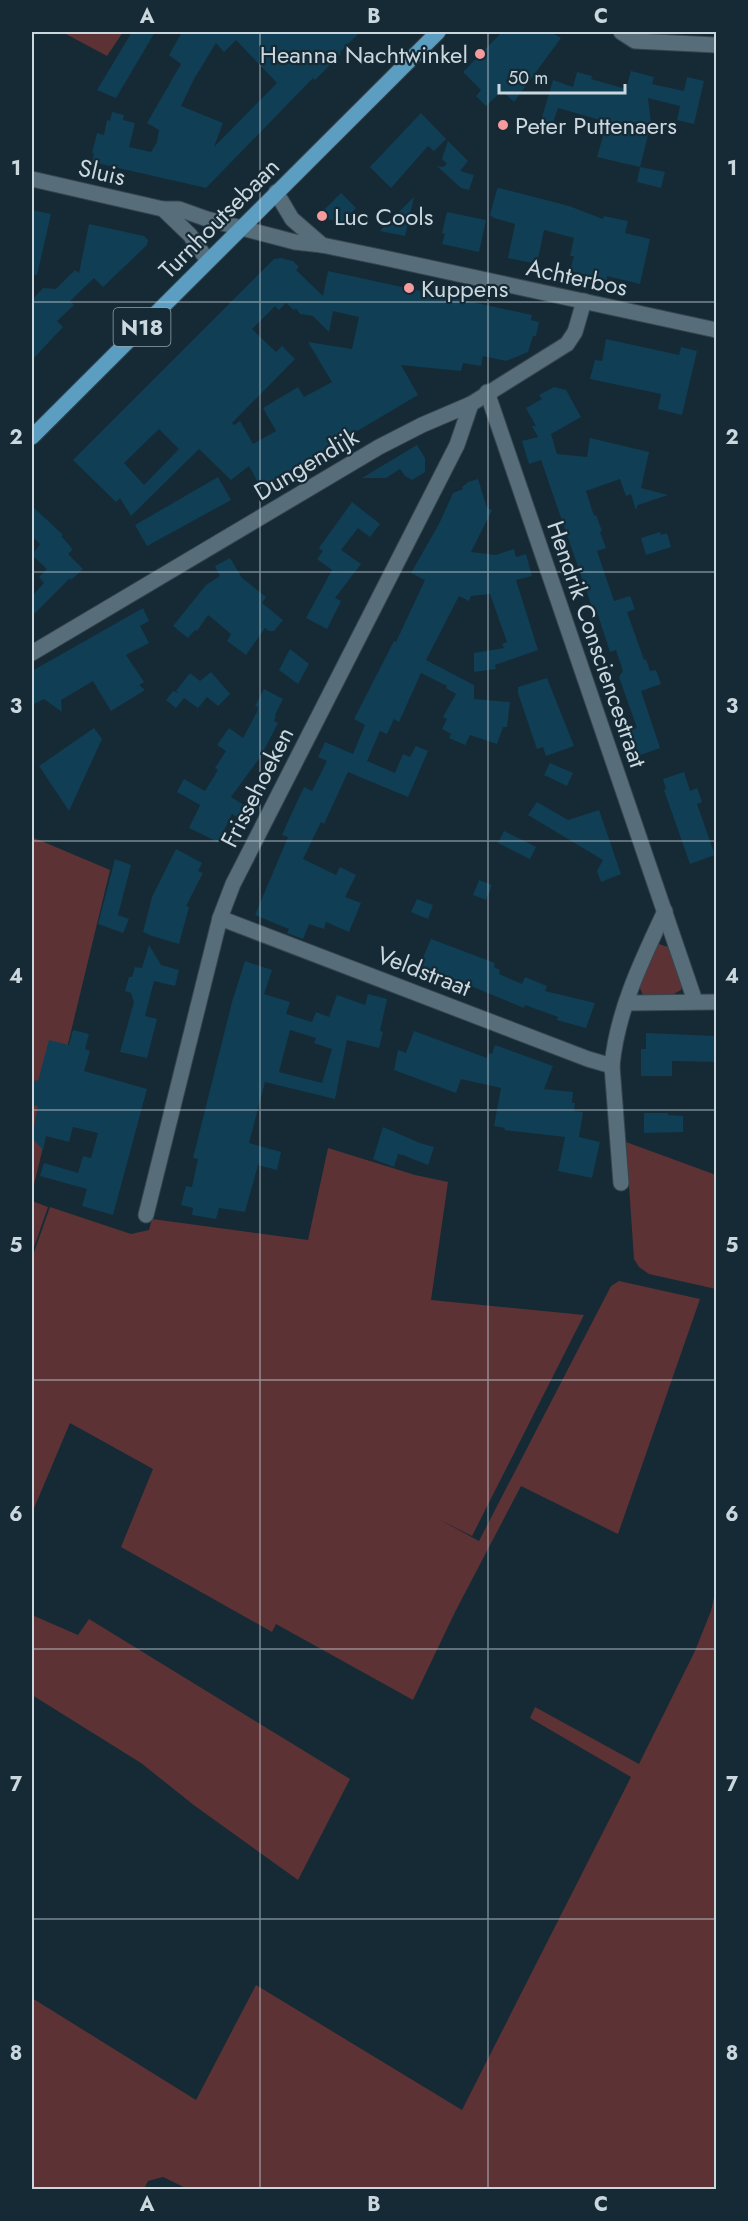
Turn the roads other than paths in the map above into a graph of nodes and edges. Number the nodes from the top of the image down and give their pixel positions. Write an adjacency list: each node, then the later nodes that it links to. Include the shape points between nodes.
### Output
1 (438, 32): 5 (main road, Turnhoutsebaan / N18)
2 (621, 32): 3 (street, via 635,41)
3 (717, 45)
4 (32, 179): 6 (street, Sluis)
5 (276, 192): 7 (main road, Turnhoutsebaan / N18); 8 (street, Achterbos, via 292,219)
6 (163, 209): 7 (street, Sluis, via 179,208); 9 (street, Sluis, via 187,231)
7 (242, 227): 8 (street, Achterbos); 9 (main road, Turnhoutsebaan / N18)
8 (322, 245): 10 (street, Achterbos)
9 (208, 261): 14 (main road, Turnhoutsebaan / N18)
10 (584, 301): 11 (street, Achterbos); 12 (street, Dungendijk, via 567,344)
11 (717, 330)
12 (487, 392): 13 (street, Dungendijk); 16 (street, Hendrik Consciencestraat)
13 (471, 404): 15 (street, Dungendijk, via 379,447); 17 (street, Frissehoeken, via 457,445 247,856)
14 (32, 437)
15 (32, 653)
16 (665, 910): 18 (street, Hendrik Consciencestraat); 19 (street)
17 (220, 918): 21 (street, Veldstraat); 23 (street, Frissehoeken)
18 (696, 1001): 19 (street); 20 (street)
19 (626, 1002): 21 (street)
20 (717, 1002)
21 (612, 1066): 22 (street)
22 (621, 1183)
23 (146, 1215)

